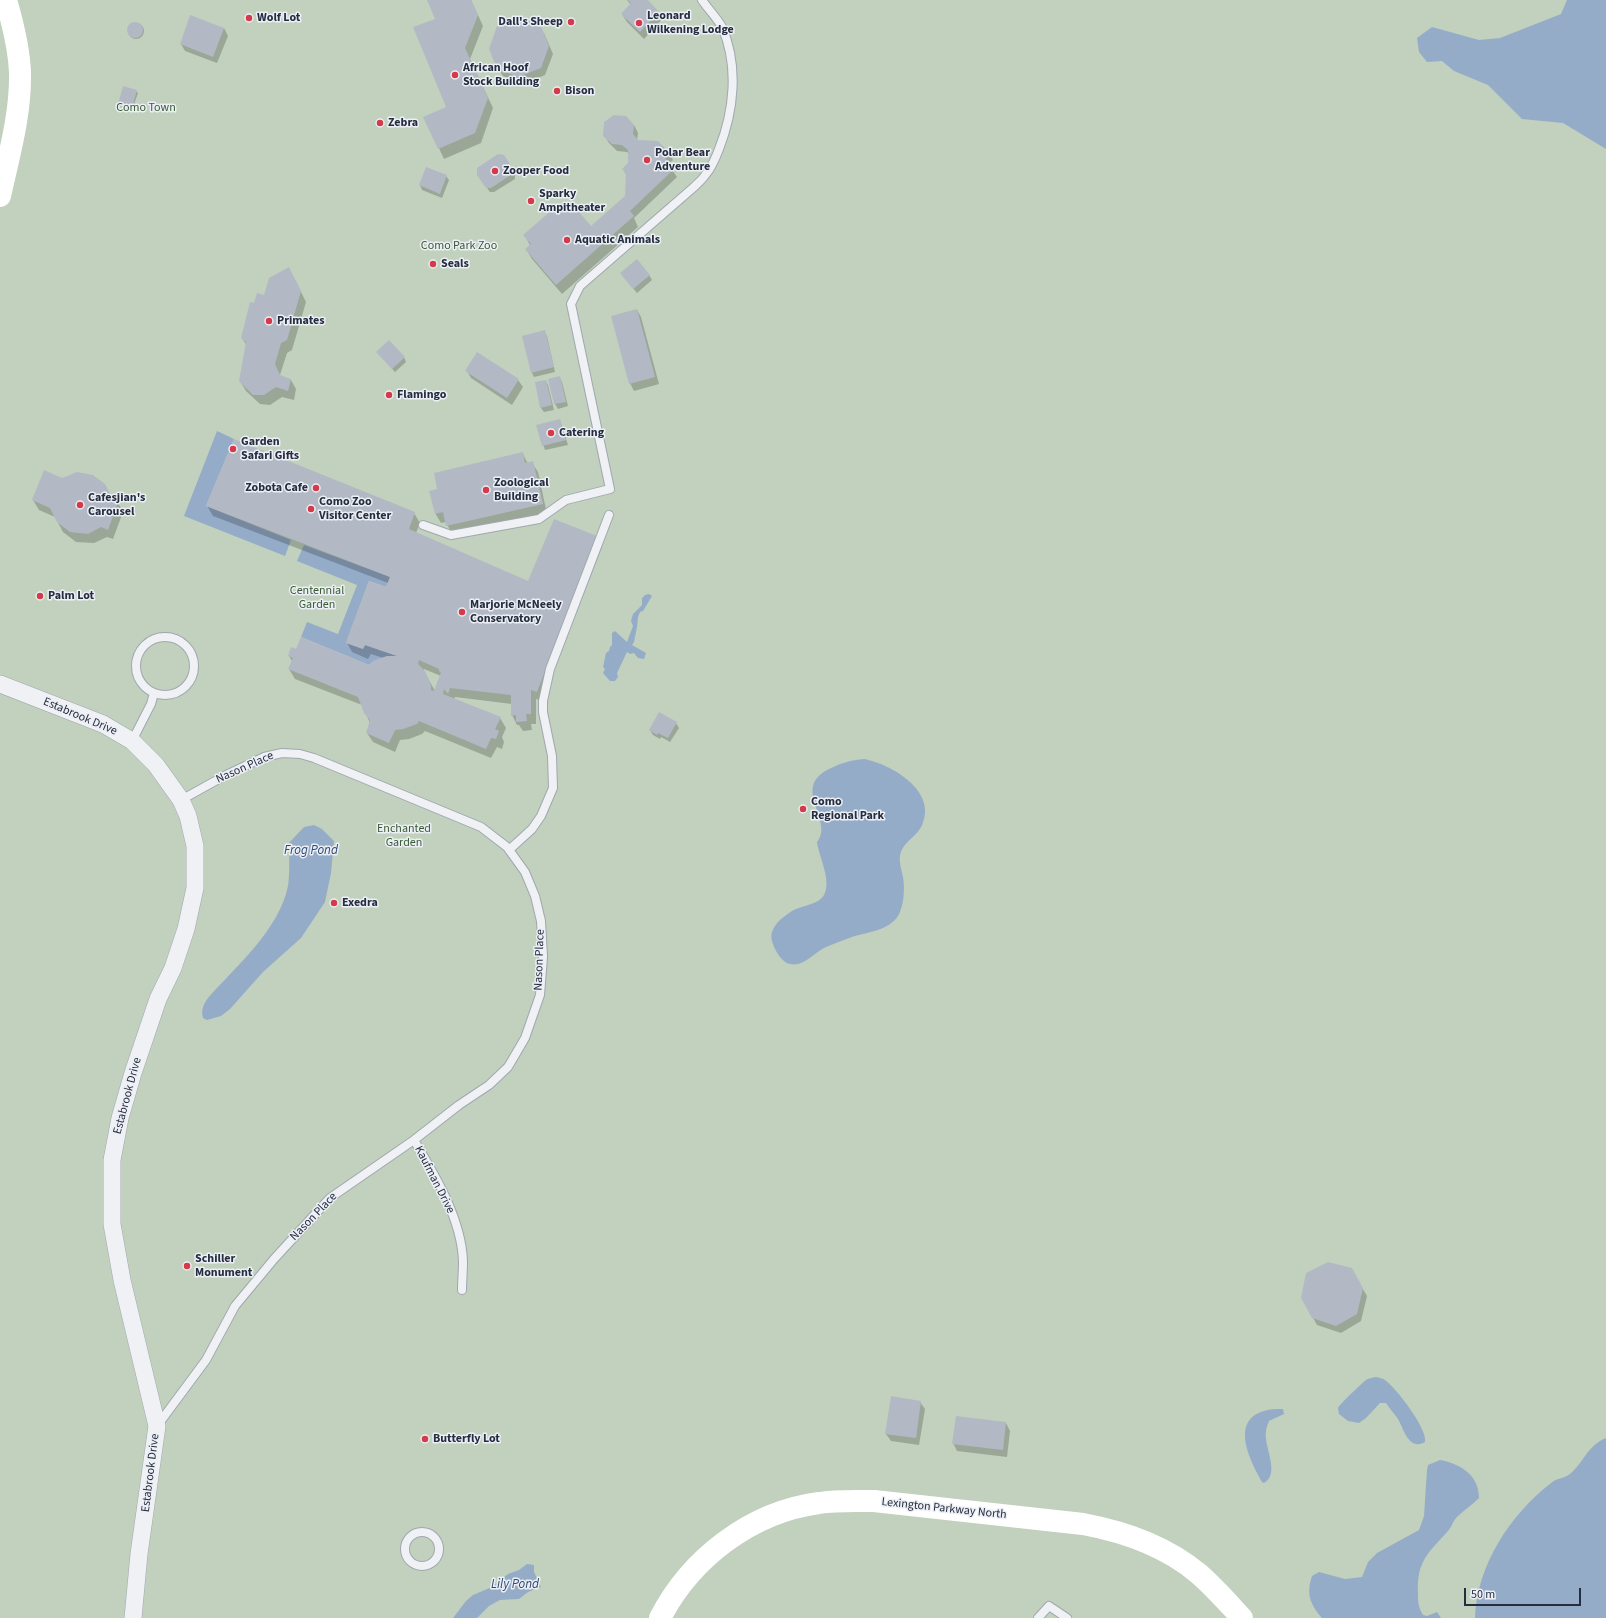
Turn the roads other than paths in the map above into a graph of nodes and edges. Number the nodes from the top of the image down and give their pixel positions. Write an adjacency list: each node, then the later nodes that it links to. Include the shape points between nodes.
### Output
1 (6, 0): 3 (main road, via 18,50 20,73 16,120)
2 (702, 0): 5 (lane, via 721,26 729,47 732,69 731,106 716,155 707,173 694,187 580,286 571,304 610,489 566,500 539,519 451,535)
3 (0, 196)
4 (609, 515): 10 (lane, via 550,669 543,701 552,756 553,788 541,816 532,829)
5 (423, 526)
6 (0, 684): 8 (street, Estabrook Drive, via 103,724)
7 (154, 693): 7 (lane, via 173,694 182,690 193,673 194,663 191,654 177,640 155,640 143,647 138,655 136,664 140,681); 8 (lane)
8 (132, 741): 9 (street, Estabrook Drive, via 156,765)
9 (181, 800): 10 (lane, Nason Place, via 264,758 282,753 300,754 481,827); 13 (street, Estabrook Drive, via 188,816 195,846 195,888 186,929 173,968 158,999 133,1073 120,1118 112,1160 112,1224 127,1301)
10 (509, 850): 11 (lane, Nason Place, via 525,872 535,896 541,921 543,958 540,994 525,1038 508,1067 489,1085)
11 (414, 1140): 12 (lane, Kaufman Drive, via 452,1213 463,1262); 13 (lane, Nason Place, via 330,1198 274,1259 235,1306 206,1360)
12 (462, 1290)
13 (157, 1426): 15 (street, Estabrook Drive)
14 (434, 1561): 14 (lane, via 439,1549 433,1536 425,1532 416,1533 409,1538 405,1550 412,1563 418,1566)
15 (133, 1618)
16 (660, 1618): 19 (main road, Lexington Parkway North, via 679,1587 695,1568 717,1547 742,1530 789,1509 844,1500 882,1502 1112,1529 1140,1538 1188,1565)
17 (1038, 1618): 18 (lane, via 1049,1606)
18 (1067, 1618)
19 (1242, 1618)

